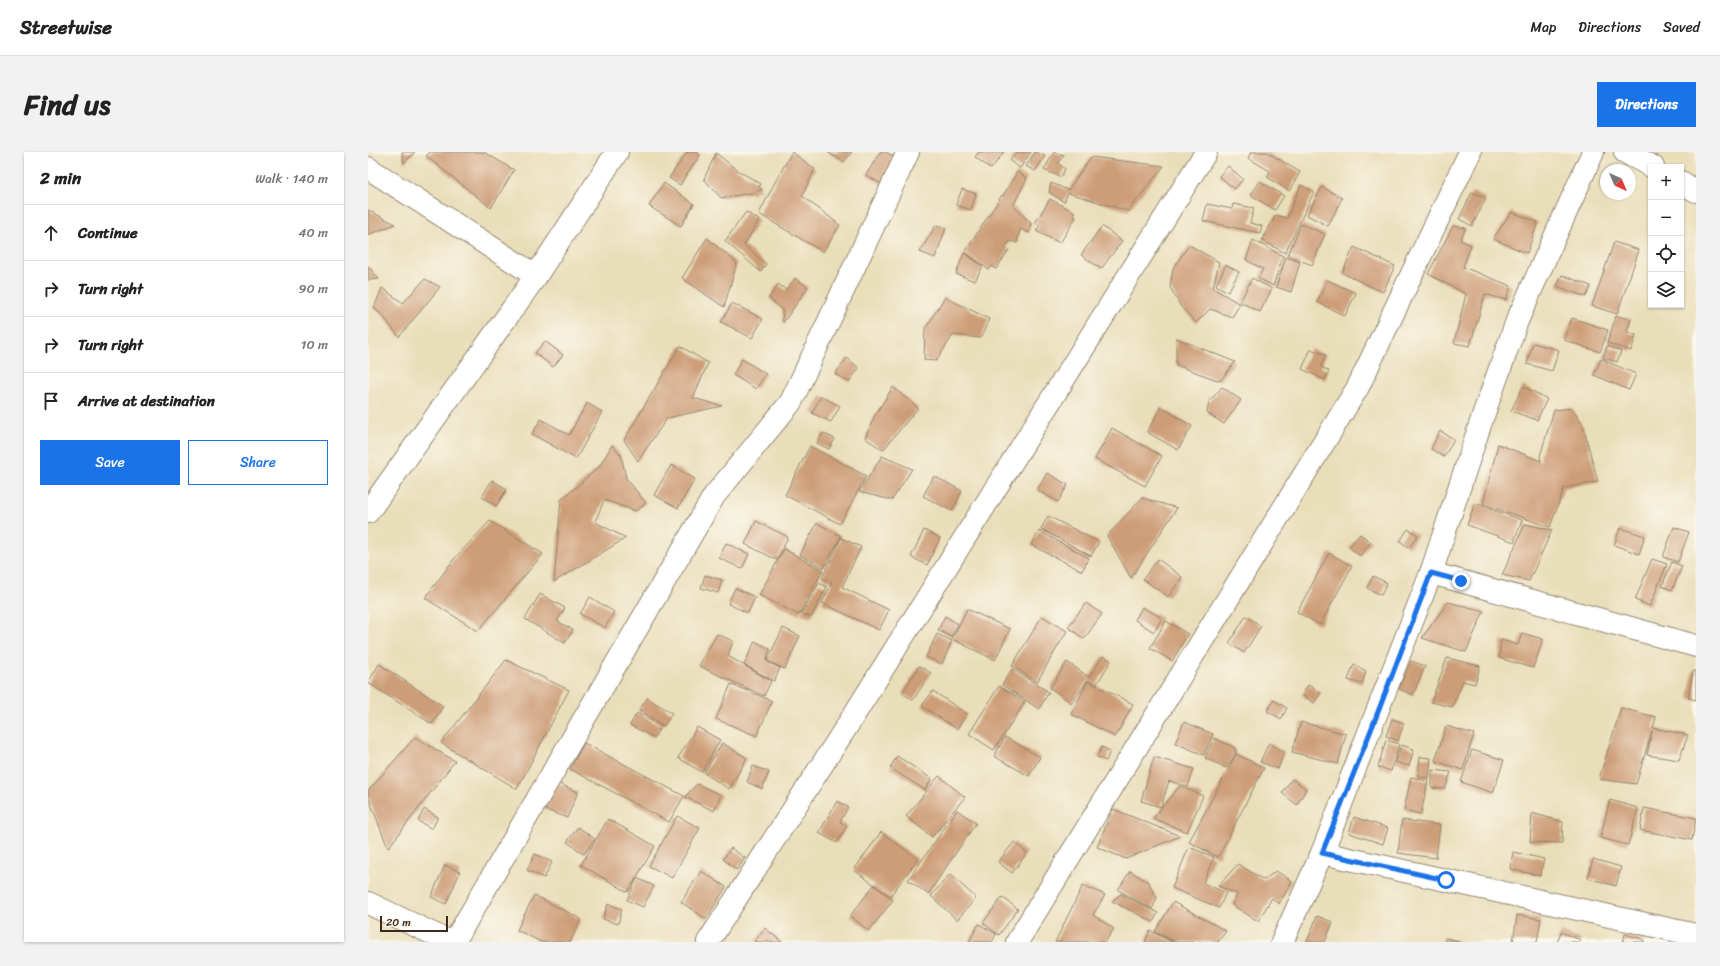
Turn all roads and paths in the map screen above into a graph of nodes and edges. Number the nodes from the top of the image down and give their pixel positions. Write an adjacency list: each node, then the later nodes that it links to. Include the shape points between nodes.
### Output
1 (617, 152): 11 (street)
2 (908, 152): 19 (street, via 791,402 714,496)
3 (1206, 152): 20 (street, via 847,726)
4 (1470, 152): 21 (street, via 1358,387)
5 (1593, 152): 13 (street, via 1517,320)
6 (1625, 152): 7 (street)
7 (1648, 165)
8 (368, 168): 11 (street)
9 (1684, 184): 10 (street)
10 (1696, 191)
11 (536, 276): 12 (street)
12 (368, 512)
13 (1431, 573): 14 (street); 15 (street)
14 (1696, 646)
15 (1322, 853): 17 (street); 22 (street)
16 (368, 903): 18 (street)
17 (1696, 935)
18 (450, 942)
19 (454, 942)
20 (708, 942)
21 (1016, 942)
22 (1282, 942)

